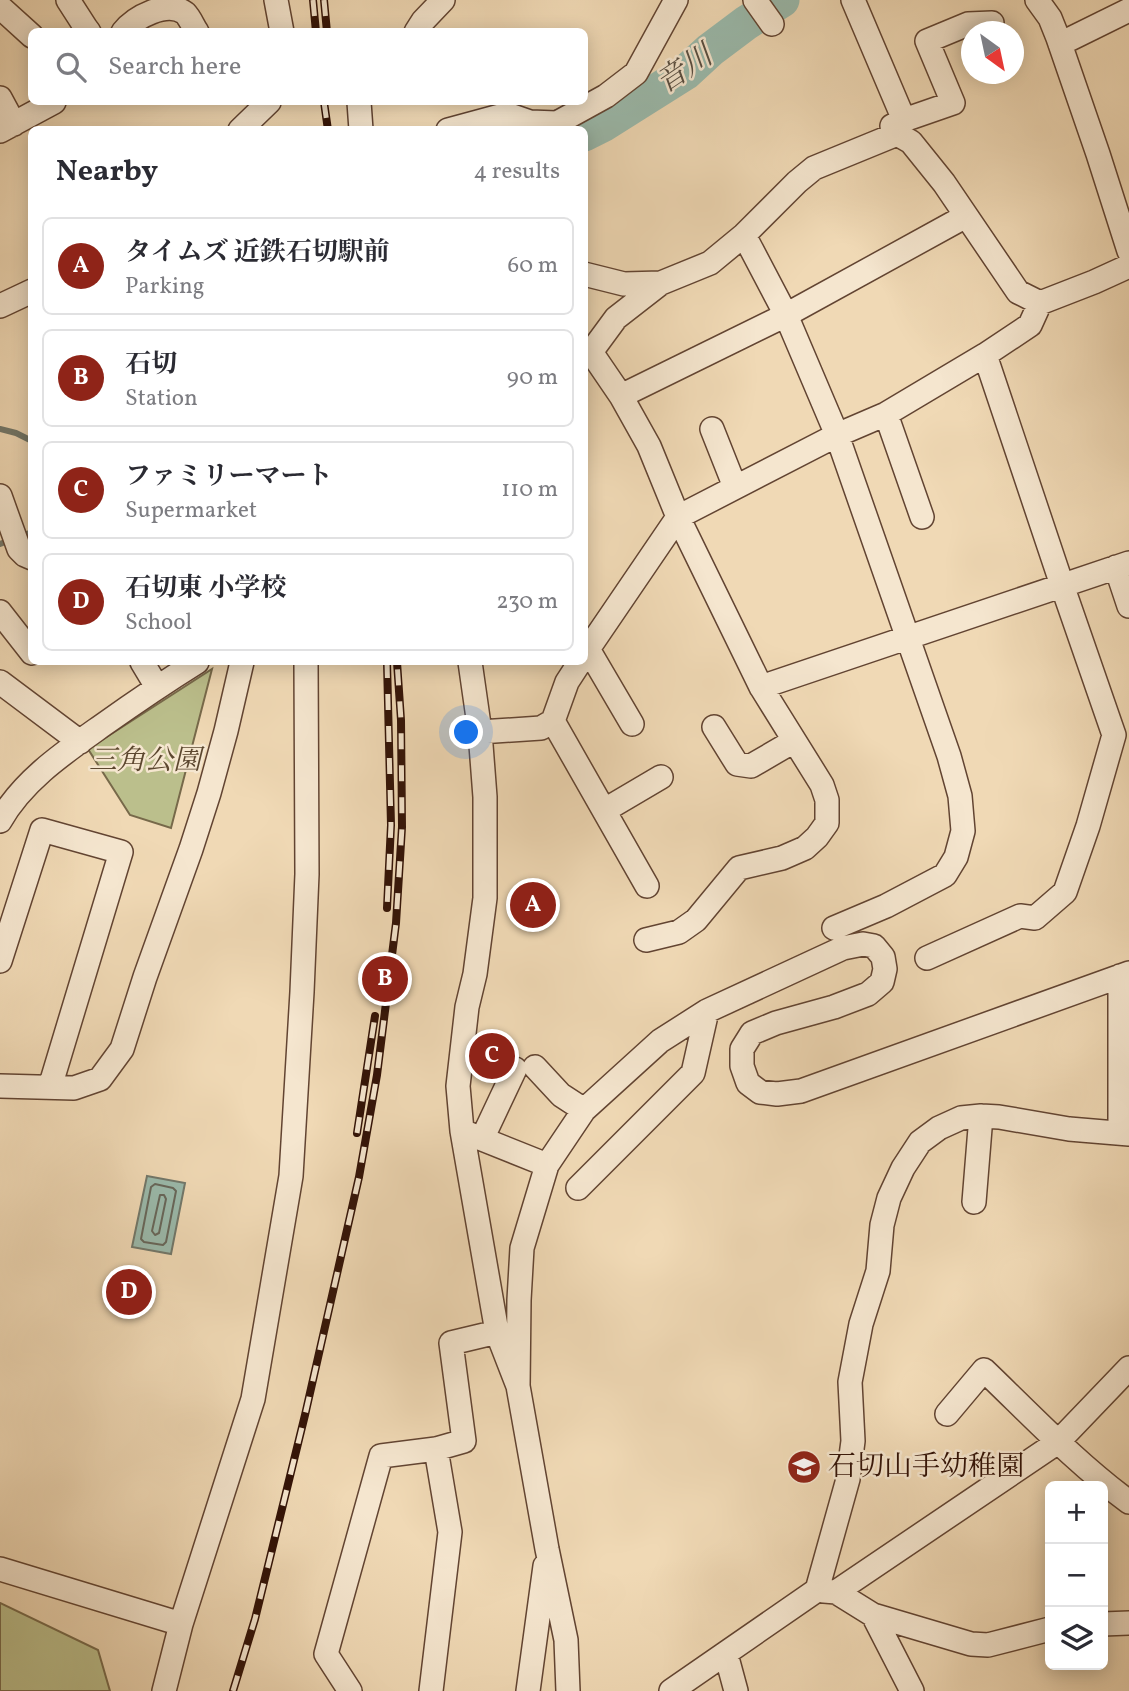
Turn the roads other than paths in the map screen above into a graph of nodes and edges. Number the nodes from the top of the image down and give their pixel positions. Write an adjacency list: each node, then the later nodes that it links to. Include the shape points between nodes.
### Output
1 (68, 0): 11 (street)
2 (443, 0): 14 (street)
3 (676, 0): 22 (street, via 636,73 606,96 557,123 530,122 507,114)
4 (853, 0): 20 (street)
5 (1037, 0): 16 (street)
6 (757, 2): 9 (street)
7 (0, 7): 15 (street)
8 (1129, 10): 16 (street)
9 (772, 24)
10 (961, 27): 20 (street, via 927,41 953,103)
11 (86, 28)
12 (126, 28): 13 (street, via 155,8 167,6 183,11)
13 (194, 28)
14 (419, 28)
15 (28, 32)
16 (1060, 44): 27 (street)
17 (0, 98): 23 (street)
18 (48, 105): 23 (street)
19 (359, 105): 21 (street)
20 (904, 120): 24 (street, via 881,131)
21 (361, 126)
22 (463, 126)
23 (7, 127)
24 (885, 139): 25 (street, via 897,134 911,142); 26 (street, via 814,168)
25 (966, 216): 32 (street, via 1018,292); 34 (street)
26 (744, 235): 30 (street, via 710,263); 34 (street)
27 (1129, 251)
28 (1129, 266): 32 (street)
29 (588, 275): 30 (street, via 624,284)
30 (661, 283): 35 (street, via 616,318)
31 (28, 293): 33 (street)
32 (1040, 303): 36 (street, via 1030,325)
33 (0, 306)
34 (786, 315): 37 (street); 40 (street)
35 (588, 353): 37 (street)
36 (985, 355): 38 (street); 47 (street)
37 (621, 396): 43 (street, via 649,446)
38 (886, 414): 40 (street); 44 (street)
39 (712, 429): 41 (street)
40 (837, 435): 41 (street); 50 (street)
41 (736, 487): 43 (street)
42 (0, 496): 45 (street, via 19,549)
43 (678, 517): 52 (street); 64 (street)
44 (922, 517)
45 (28, 556)
46 (1122, 565): 47 (street); 48 (street)
47 (1062, 586): 50 (street); 69 (street)
48 (1129, 606)
49 (0, 612): 51 (street)
50 (907, 638): 64 (street); 76 (street, via 960,796 960,844 945,875)
51 (28, 648)
52 (588, 649)
53 (588, 661): 66 (street)
54 (144, 665): 63 (street)
55 (192, 665): 63 (street)
56 (241, 665): 83 (street, via 209,793 122,1049 100,1079 74,1088)
57 (306, 665): 103 (street, via 307,874 291,1176 253,1399)
58 (470, 665): 68 (street)
59 (557, 665): 62 (street)
60 (578, 665): 62 (street)
61 (0, 682): 71 (street)
62 (567, 682): 65 (street)
63 (157, 687): 71 (street)
64 (761, 687): 70 (street)
65 (553, 721): 68 (street, via 541,728); 73 (street)
66 (632, 724)
67 (714, 727): 70 (street, via 737,764 751,766)
68 (480, 732): 87 (street, via 485,898 458,1086)
69 (1121, 735): 78 (street, via 1065,892 1035,918 1020,916)
70 (794, 741): 77 (street, via 827,800 827,823 817,838 782,858 739,868 696,920 678,932)
71 (79, 742): 74 (street, via 37,775)
72 (661, 777): 73 (street)
73 (605, 810): 75 (street)
74 (0, 821)
75 (647, 886)
76 (834, 928)
77 (646, 940)
78 (927, 958)
79 (0, 961): 83 (street, via 42,830 121,852)
80 (1124, 975): 81 (street, via 801,1091 777,1094 760,1092 748,1083 742,1049 752,1033 867,994 882,982 886,969 874,946 843,948); 86 (street)
81 (707, 1011): 84 (street, via 660,1041); 89 (street, via 693,1073)
82 (0, 1086): 83 (street)
83 (50, 1087)
84 (584, 1110): 87 (street, via 525,1068); 88 (street)
85 (981, 1116): 86 (street); 90 (street); 100 (street, via 961,1118 920,1142 889,1198 878,1271 861,1324 850,1382 853,1441)
86 (1124, 1133)
87 (472, 1135): 88 (street); 91 (street)
88 (547, 1165): 93 (street, via 522,1248)
89 (578, 1188)
90 (974, 1202)
91 (497, 1332): 93 (street); 96 (street, via 451,1343 464,1441)
92 (1129, 1368): 95 (street)
93 (518, 1386): 98 (street)
94 (947, 1414): 95 (street, via 984,1370)
95 (1058, 1442): 97 (street); 100 (street)
96 (436, 1449): 108 (street, via 381,1456 326,1654); 109 (street, via 450,1532)
97 (1129, 1502)
98 (547, 1549): 110 (street); 111 (street, via 566,1640)
99 (0, 1569): 103 (street)
100 (827, 1591): 101 (street); 106 (street)
101 (873, 1615): 105 (street, via 971,1644 988,1645); 114 (street)
102 (1129, 1623): 104 (street)
103 (181, 1624): 107 (street)
104 (1108, 1624)
105 (1045, 1630)
106 (726, 1654): 112 (street); 113 (street)
107 (164, 1691)
108 (350, 1691)
109 (431, 1691)
110 (528, 1691)
111 (568, 1691)
112 (671, 1691)
113 (736, 1691)
114 (912, 1691)

